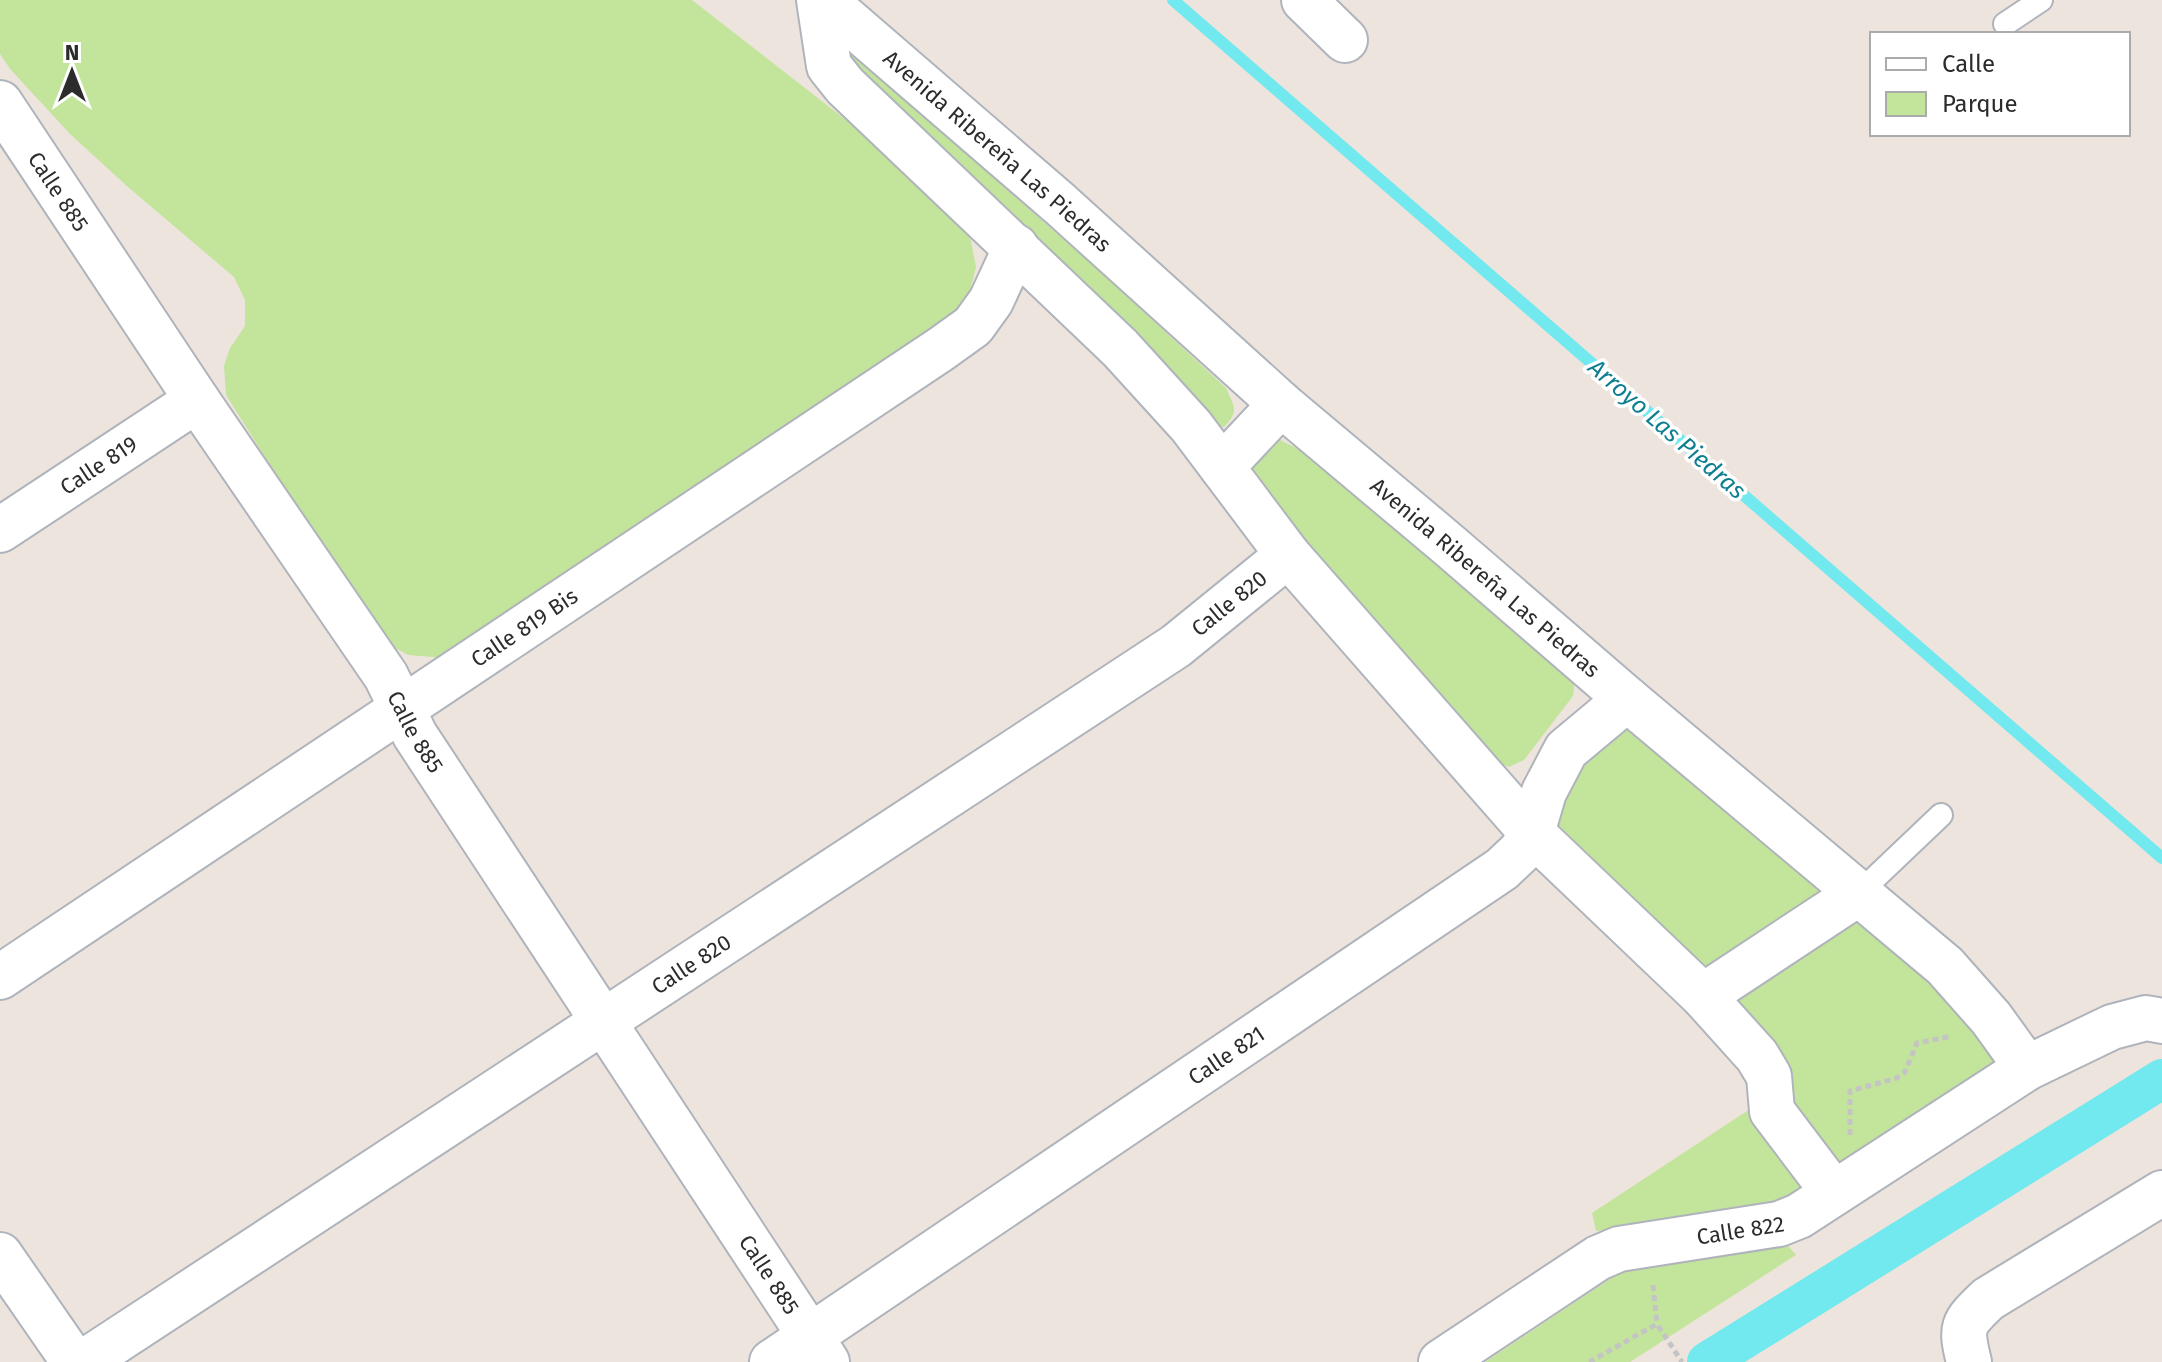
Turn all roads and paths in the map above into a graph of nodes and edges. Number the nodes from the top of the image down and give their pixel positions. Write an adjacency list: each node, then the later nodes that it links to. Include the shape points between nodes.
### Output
1 (821, 0): 7 (street, Avenida Ribereña Las Piedras, via 829,66 839,79); 9 (street, Avenida Ribereña Las Piedras, via 1060,204)
2 (1304, 0): 5 (street)
3 (2041, 0): 4 (lane)
4 (2005, 24)
5 (1345, 40)
6 (0, 103): 8 (street, Calle 885)
7 (1016, 247): 10 (street, Avenida Ribereña Las Piedras, via 1120,348); 14 (street, Calle 819 Bis, via 973,326)
8 (197, 400): 11 (street, Calle 819); 14 (street, Calle 885, via 386,676)
9 (1281, 404): 10 (street); 13 (street, Avenida Ribereña Las Piedras)
10 (1222, 467): 12 (street, Avenida Ribereña Las Piedras)
11 (0, 530)
12 (1288, 555): 16 (street, Avenida Ribereña Las Piedras); 20 (street, Calle 820, via 1176,646)
13 (1627, 699): 16 (street, Calle 821, via 1566,750 1544,792); 17 (street, Avenida Ribereña Las Piedras)
14 (402, 708): 18 (street, Calle 819 Bis); 20 (street, Calle 885)
15 (1941, 815): 17 (lane)
16 (1532, 833): 19 (street, Avenida Ribereña Las Piedras); 26 (street, Calle 821, via 1502,869)
17 (1859, 893): 19 (street); 22 (street, Avenida Ribereña Las Piedras, via 1945,966)
18 (0, 977)
19 (1703, 996): 23 (street, Avenida Ribereña Las Piedras, via 1757,1056 1769,1076 1772,1111)
20 (604, 1020): 26 (street, Calle 885); 28 (street, Calle 820)
21 (2162, 1021): 22 (street, via 2146,1018 2112,1027)
22 (2027, 1068): 23 (street, Calle 822)
23 (1834, 1193): 30 (street, Calle 822, via 1779,1224 1619,1249 1598,1258)
24 (2162, 1193): 33 (street, via 1988,1299 1966,1320 1963,1338)
25 (0, 1255): 27 (street)
26 (818, 1350): 29 (street, Calle 821)
27 (74, 1362)
28 (84, 1362)
29 (772, 1362)
30 (1441, 1362)
31 (1589, 1362): 32 (path, via 1657,1324)
32 (1682, 1362)
33 (1969, 1362)

